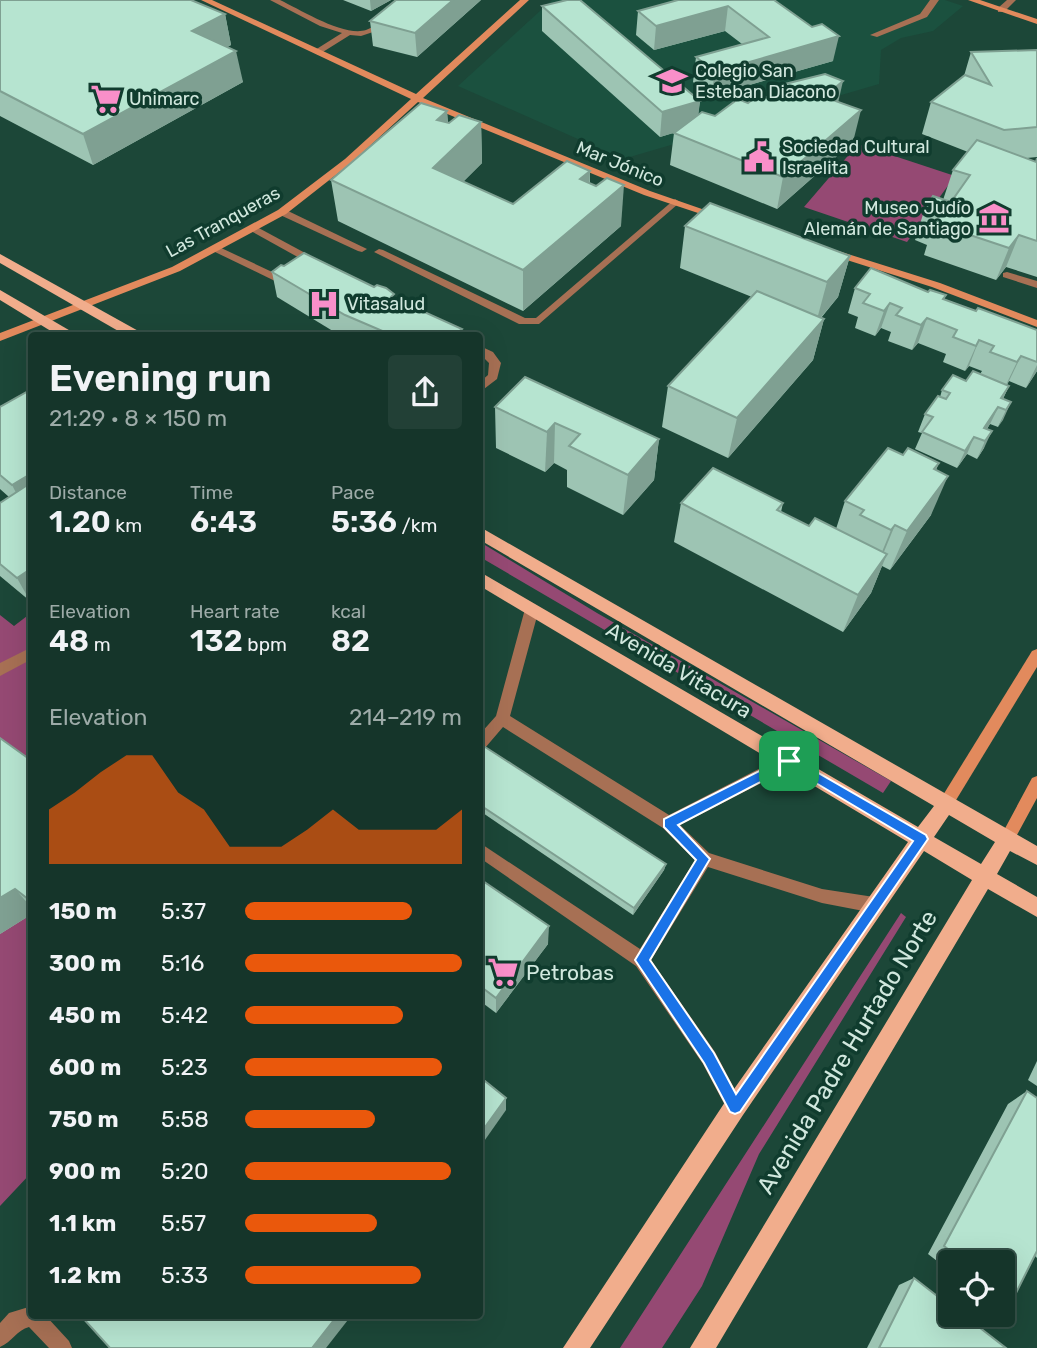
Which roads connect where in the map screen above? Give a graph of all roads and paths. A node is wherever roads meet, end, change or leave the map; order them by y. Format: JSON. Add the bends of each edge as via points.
{"nodes":[{"id":1,"x":205,"y":0,"type":"edge"},
{"id":2,"x":274,"y":0,"type":"edge"},
{"id":3,"x":410,"y":0,"type":"edge"},
{"id":4,"x":525,"y":0,"type":"edge"},
{"id":5,"x":935,"y":0,"type":"edge"},
{"id":6,"x":972,"y":0,"type":"edge"},
{"id":7,"x":1012,"y":0,"type":"edge"},
{"id":8,"x":1001,"y":10,"type":"junction"},
{"id":9,"x":1037,"y":22,"type":"edge"},
{"id":10,"x":347,"y":34,"type":"junction"},
{"id":11,"x":874,"y":35,"type":"dead end"},
{"id":12,"x":318,"y":52,"type":"junction"},
{"id":13,"x":418,"y":99,"type":"junction"},
{"id":14,"x":675,"y":202,"type":"junction"},
{"id":15,"x":282,"y":212,"type":"junction"},
{"id":16,"x":732,"y":221,"type":"edge"},
{"id":17,"x":255,"y":229,"type":"junction"},
{"id":18,"x":217,"y":249,"type":"junction"},
{"id":19,"x":362,"y":249,"type":"dead end"},
{"id":20,"x":822,"y":249,"type":"edge"},
{"id":21,"x":379,"y":252,"type":"dead end"},
{"id":22,"x":0,"y":258,"type":"edge"},
{"id":23,"x":326,"y":268,"type":"edge"},
{"id":24,"x":1007,"y":275,"type":"edge"},
{"id":25,"x":281,"y":281,"type":"edge"},
{"id":26,"x":1037,"y":285,"type":"edge"},
{"id":27,"x":0,"y":294,"type":"edge"},
{"id":28,"x":84,"y":306,"type":"junction"},
{"id":29,"x":44,"y":321,"type":"junction"},
{"id":30,"x":1037,"y":324,"type":"edge"},
{"id":31,"x":62,"y":332,"type":"edge"},
{"id":32,"x":130,"y":332,"type":"edge"},
{"id":33,"x":0,"y":337,"type":"edge"},
{"id":34,"x":483,"y":352,"type":"edge"},
{"id":35,"x":483,"y":385,"type":"edge"},
{"id":36,"x":483,"y":535,"type":"edge"},
{"id":37,"x":483,"y":580,"type":"edge"},
{"id":38,"x":533,"y":609,"type":"junction"},
{"id":39,"x":28,"y":654,"type":"edge"},
{"id":40,"x":1037,"y":655,"type":"edge"},
{"id":41,"x":0,"y":670,"type":"edge"},
{"id":42,"x":502,"y":719,"type":"junction"},
{"id":43,"x":483,"y":741,"type":"edge"},
{"id":44,"x":789,"y":761,"type":"junction"},
{"id":45,"x":1037,"y":783,"type":"edge"},
{"id":46,"x":945,"y":805,"type":"junction"},
{"id":47,"x":668,"y":823,"type":"junction"},
{"id":48,"x":922,"y":839,"type":"junction"},
{"id":49,"x":1007,"y":839,"type":"junction"},
{"id":50,"x":483,"y":852,"type":"edge"},
{"id":51,"x":1037,"y":856,"type":"edge"},
{"id":52,"x":704,"y":859,"type":"junction"},
{"id":53,"x":984,"y":876,"type":"junction"},
{"id":54,"x":874,"y":905,"type":"junction"},
{"id":55,"x":1037,"y":908,"type":"edge"},
{"id":56,"x":642,"y":960,"type":"junction"},
{"id":57,"x":735,"y":1107,"type":"junction"},
{"id":58,"x":28,"y":1317,"type":"edge"},
{"id":59,"x":35,"y":1319,"type":"edge"},
{"id":60,"x":0,"y":1337,"type":"edge"},
{"id":61,"x":62,"y":1348,"type":"edge"},
{"id":62,"x":575,"y":1348,"type":"edge"},
{"id":63,"x":702,"y":1348,"type":"edge"}],
"edges":[{"from":1,"to":12,"type":"street","name":"Mar Jónico"},
{"from":2,"to":10,"type":"street"},
{"from":3,"to":10,"type":"street","via":[[371,32]]},
{"from":4,"to":13,"type":"street","name":"Las Tranqueras"},
{"from":5,"to":11,"type":"street","via":[[924,15]]},
{"from":6,"to":8,"type":"street"},
{"from":7,"to":8,"type":"street"},
{"from":8,"to":9,"type":"street"},
{"from":10,"to":12,"type":"street"},
{"from":12,"to":13,"type":"street","name":"Mar Jónico"},
{"from":13,"to":14,"type":"street","name":"Mar Jónico"},
{"from":13,"to":15,"type":"street","name":"Las Tranqueras"},
{"from":14,"to":16,"type":"street","name":"Mar Jónico"},
{"from":14,"to":21,"type":"street","via":[[532,323]]},
{"from":15,"to":17,"type":"street","name":"Las Tranqueras"},
{"from":15,"to":19,"type":"street"},
{"from":17,"to":18,"type":"street","name":"Las Tranqueras"},
{"from":17,"to":23,"type":"street"},
{"from":18,"to":25,"type":"street"},
{"from":18,"to":28,"type":"street","name":"Las Tranqueras"},
{"from":20,"to":30,"type":"street","via":[[936,285]]},
{"from":22,"to":28,"type":"main road"},
{"from":24,"to":26,"type":"street"},
{"from":27,"to":29,"type":"main road"},
{"from":28,"to":29,"type":"street","name":"Las Tranqueras"},
{"from":28,"to":32,"type":"main road"},
{"from":29,"to":31,"type":"main road"},
{"from":29,"to":33,"type":"street","name":"Las Tranqueras"},
{"from":34,"to":35,"type":"street","via":[[495,363],[493,376]]},
{"from":36,"to":46,"type":"main road","name":"Avenida Vitacura"},
{"from":37,"to":38,"type":"main road","name":"Avenida Vitacura"},
{"from":38,"to":42,"type":"street"},
{"from":38,"to":44,"type":"main road","name":"Avenida Vitacura"},
{"from":39,"to":41,"type":"street"},
{"from":40,"to":46,"type":"street"},
{"from":42,"to":43,"type":"street"},
{"from":42,"to":47,"type":"street"},
{"from":44,"to":47,"type":"street"},
{"from":44,"to":48,"type":"main road","name":"Avenida Vitacura"},
{"from":45,"to":49,"type":"street","name":"Avenida Padre Hurtado Norte"},
{"from":46,"to":48,"type":"main road"},
{"from":46,"to":49,"type":"main road","name":"Avenida Vitacura"},
{"from":47,"to":52,"type":"street"},
{"from":48,"to":53,"type":"main road","name":"Avenida Vitacura"},
{"from":48,"to":54,"type":"main road"},
{"from":49,"to":51,"type":"main road","name":"Avenida Vitacura"},
{"from":49,"to":53,"type":"main road","name":"Avenida Padre Hurtado Norte"},
{"from":50,"to":56,"type":"street"},
{"from":52,"to":54,"type":"street","via":[[822,896]]},
{"from":52,"to":56,"type":"street"},
{"from":53,"to":55,"type":"main road","name":"Avenida Vitacura"},
{"from":53,"to":63,"type":"main road","name":"Avenida Padre Hurtado Norte"},
{"from":54,"to":57,"type":"main road"},
{"from":56,"to":57,"type":"street","via":[[709,1058]]},
{"from":57,"to":62,"type":"main road"},
{"from":58,"to":60,"type":"street","via":[[16,1320]]},
{"from":59,"to":61,"type":"street"}]}
